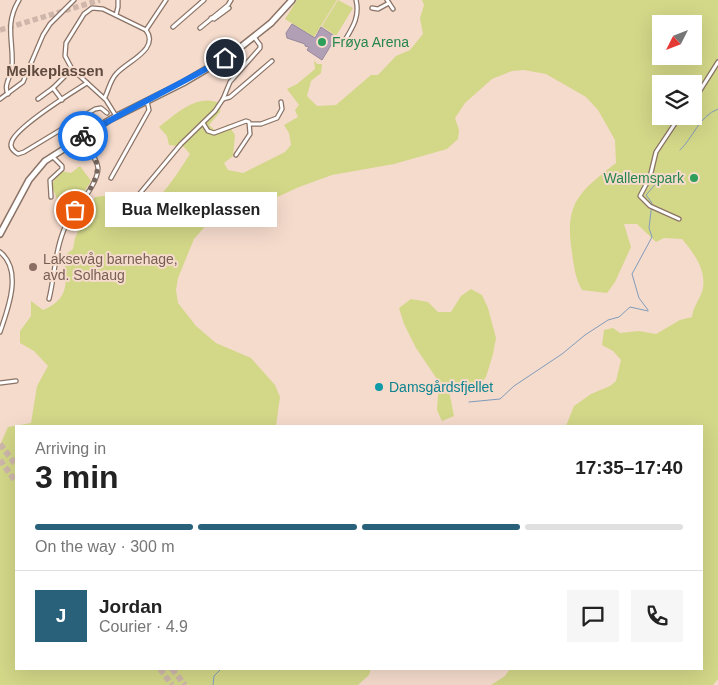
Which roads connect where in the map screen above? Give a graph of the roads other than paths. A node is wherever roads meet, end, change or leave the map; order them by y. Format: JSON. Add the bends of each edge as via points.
{"nodes":[{"id":1,"x":19,"y":0,"type":"edge"},
{"id":2,"x":74,"y":0,"type":"edge"},
{"id":3,"x":118,"y":0,"type":"edge"},
{"id":4,"x":166,"y":0,"type":"edge"},
{"id":5,"x":204,"y":0,"type":"edge"},
{"id":6,"x":231,"y":0,"type":"edge"},
{"id":7,"x":292,"y":0,"type":"edge"},
{"id":8,"x":356,"y":0,"type":"edge"},
{"id":9,"x":388,"y":1,"type":"edge"},
{"id":10,"x":229,"y":8,"type":"dead end"},
{"id":11,"x":372,"y":8,"type":"dead end"},
{"id":12,"x":393,"y":8,"type":"dead end"},
{"id":13,"x":116,"y":15,"type":"junction"},
{"id":14,"x":211,"y":18,"type":"junction"},
{"id":15,"x":173,"y":27,"type":"dead end"},
{"id":16,"x":200,"y":28,"type":"dead end"},
{"id":17,"x":146,"y":30,"type":"junction"},
{"id":18,"x":254,"y":37,"type":"junction"},
{"id":19,"x":345,"y":40,"type":"dead end"},
{"id":20,"x":272,"y":61,"type":"dead end"},
{"id":21,"x":718,"y":62,"type":"edge"},
{"id":22,"x":72,"y":69,"type":"junction"},
{"id":23,"x":87,"y":83,"type":"junction"},
{"id":24,"x":702,"y":87,"type":"edge"},
{"id":25,"x":53,"y":88,"type":"junction"},
{"id":26,"x":8,"y":94,"type":"junction"},
{"id":27,"x":104,"y":98,"type":"junction"},
{"id":28,"x":0,"y":99,"type":"edge"},
{"id":29,"x":38,"y":99,"type":"dead end"},
{"id":30,"x":224,"y":99,"type":"junction"},
{"id":31,"x":62,"y":100,"type":"junction"},
{"id":32,"x":147,"y":101,"type":"junction"},
{"id":33,"x":281,"y":102,"type":"dead end"},
{"id":34,"x":107,"y":113,"type":"dead end"},
{"id":35,"x":116,"y":116,"type":"junction"},
{"id":36,"x":203,"y":123,"type":"junction"},
{"id":37,"x":250,"y":124,"type":"junction"},
{"id":38,"x":674,"y":125,"type":"edge"},
{"id":39,"x":80,"y":138,"type":"junction"},
{"id":40,"x":236,"y":155,"type":"dead end"},
{"id":41,"x":52,"y":156,"type":"junction"},
{"id":42,"x":111,"y":178,"type":"dead end"},
{"id":43,"x":51,"y":197,"type":"dead end"},
{"id":44,"x":136,"y":198,"type":"dead end"},
{"id":45,"x":679,"y":219,"type":"dead end"},
{"id":46,"x":0,"y":234,"type":"edge"},
{"id":47,"x":0,"y":252,"type":"edge"},
{"id":48,"x":50,"y":300,"type":"dead end"},
{"id":49,"x":0,"y":332,"type":"edge"},
{"id":50,"x":16,"y":381,"type":"dead end"},
{"id":51,"x":0,"y":383,"type":"edge"}],
"edges":[{"from":1,"to":26,"type":"street","via":[[10,22],[12,64],[6,86]]},
{"from":2,"to":26,"type":"street","via":[[47,28],[26,77]]},
{"from":3,"to":13,"type":"street"},
{"from":4,"to":17,"type":"street"},
{"from":5,"to":15,"type":"street"},
{"from":6,"to":14,"type":"street"},
{"from":7,"to":18,"type":"main road"},
{"from":8,"to":19,"type":"street","via":[[356,21]]},
{"from":9,"to":11,"type":"street","via":[[378,9]]},
{"from":9,"to":12,"type":"street"},
{"from":10,"to":14,"type":"street","via":[[214,20]]},
{"from":13,"to":17,"type":"street"},
{"from":13,"to":22,"type":"street","via":[[98,7],[85,12],[65,47],[65,56]]},
{"from":14,"to":16,"type":"street"},
{"from":17,"to":27,"type":"street","via":[[150,38],[147,48],[114,76]]},
{"from":18,"to":30,"type":"street","via":[[260,48],[230,82]]},
{"from":18,"to":32,"type":"main road","via":[[182,84]]},
{"from":20,"to":30,"type":"street"},
{"from":21,"to":24,"type":"street"},
{"from":22,"to":23,"type":"street"},
{"from":22,"to":25,"type":"street"},
{"from":23,"to":27,"type":"street"},
{"from":23,"to":31,"type":"street"},
{"from":25,"to":29,"type":"street"},
{"from":25,"to":31,"type":"street"},
{"from":26,"to":28,"type":"street"},
{"from":27,"to":35,"type":"street"},
{"from":30,"to":36,"type":"street"},
{"from":31,"to":34,"type":"street","via":[[19,132],[11,144],[13,151],[18,154],[24,152],[95,109],[101,108]]},
{"from":32,"to":35,"type":"main road"},
{"from":32,"to":42,"type":"street","via":[[150,110]]},
{"from":33,"to":37,"type":"street","via":[[282,109],[277,118]]},
{"from":35,"to":39,"type":"main road"},
{"from":36,"to":37,"type":"street","via":[[214,134],[244,121]]},
{"from":36,"to":44,"type":"street"},
{"from":37,"to":40,"type":"street","via":[[250,134]]},
{"from":38,"to":45,"type":"street","via":[[656,152],[650,177],[640,194],[652,207]]},
{"from":39,"to":41,"type":"main road"},
{"from":39,"to":48,"type":"street","via":[[95,160],[97,172],[64,230],[56,255]]},
{"from":41,"to":43,"type":"street","via":[[62,170],[50,180]]},
{"from":41,"to":46,"type":"main road","via":[[29,180]]},
{"from":47,"to":49,"type":"street","via":[[10,262],[12,277],[10,299]]},
{"from":50,"to":51,"type":"street"}]}
